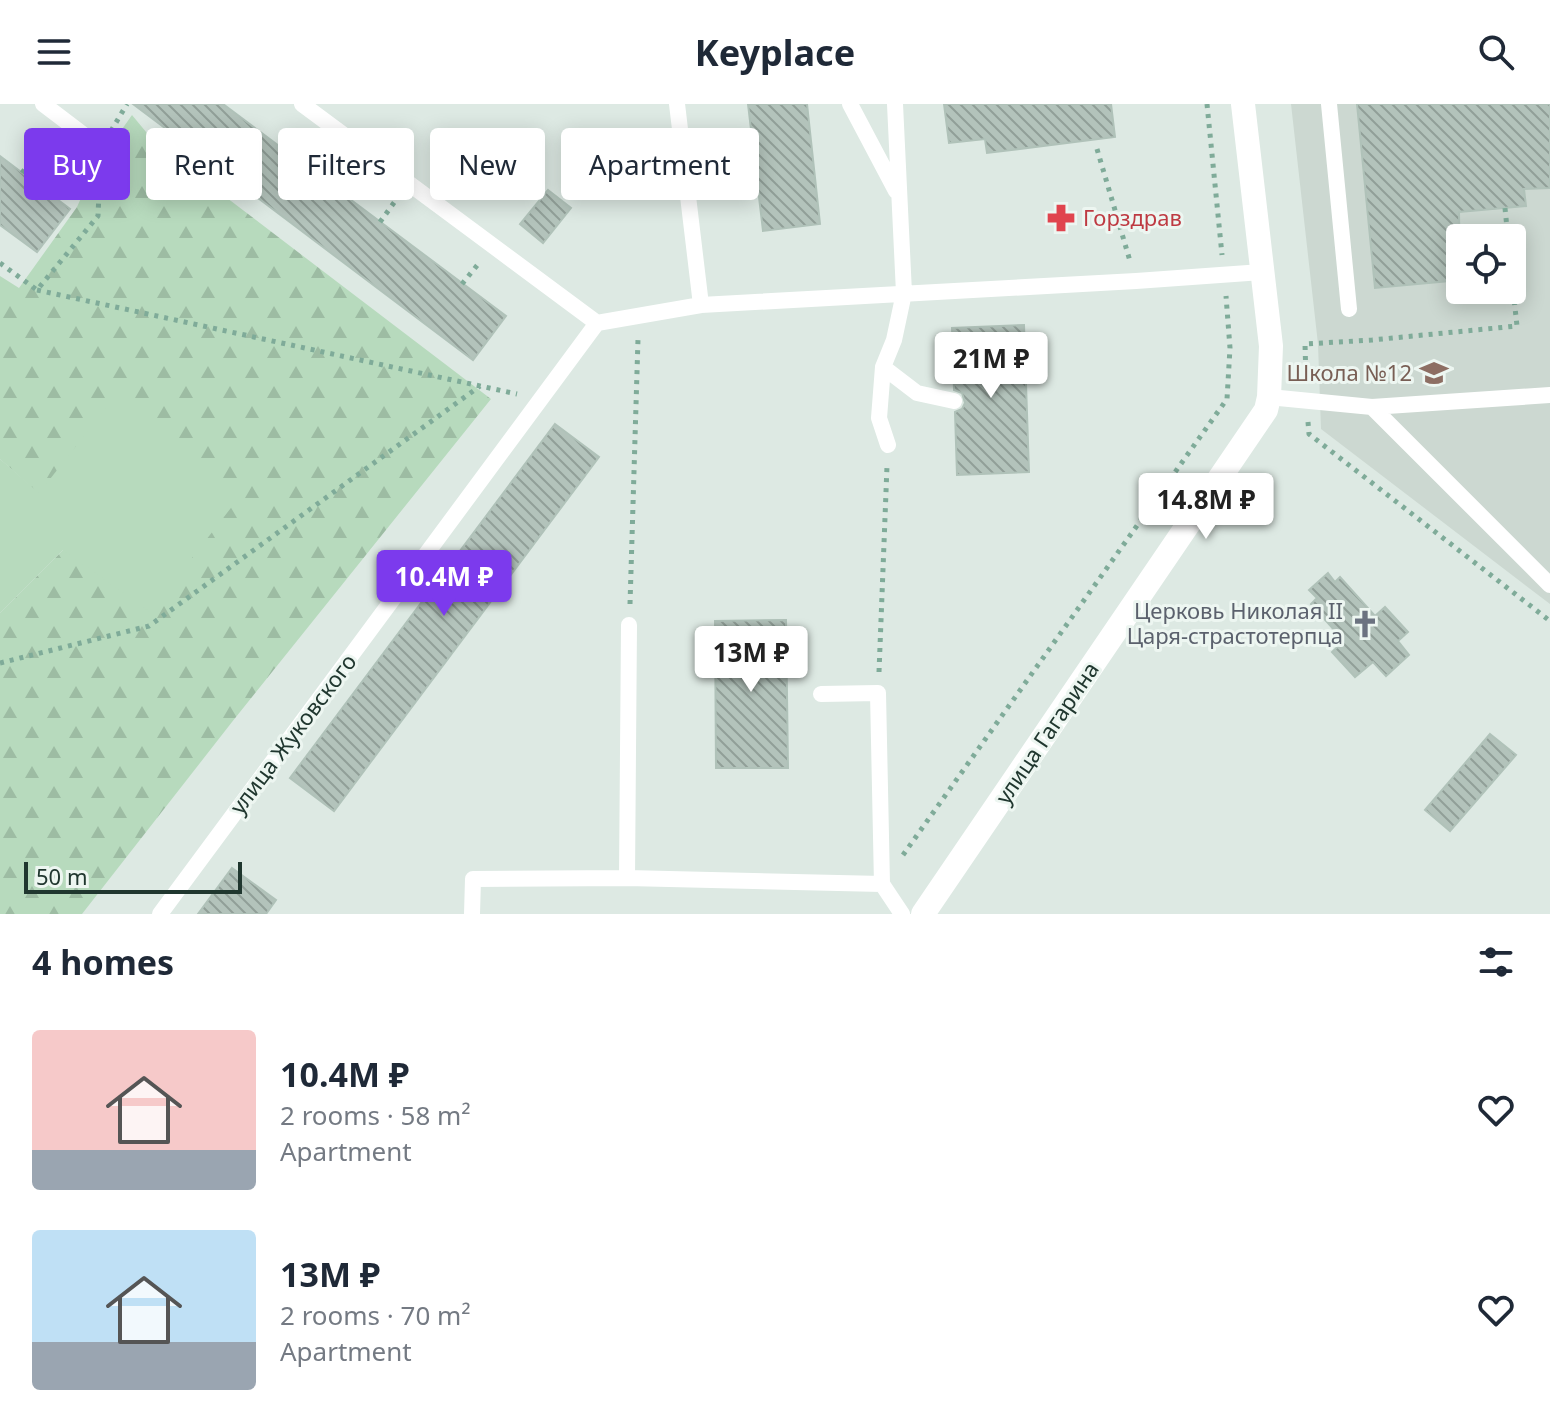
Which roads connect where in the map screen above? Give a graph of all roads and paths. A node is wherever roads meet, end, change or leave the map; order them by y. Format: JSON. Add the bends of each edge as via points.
{"nodes":[{"id":1,"x":43,"y":104,"type":"edge"},
{"id":2,"x":127,"y":104,"type":"edge"},
{"id":3,"x":302,"y":104,"type":"edge"},
{"id":4,"x":677,"y":104,"type":"edge"},
{"id":5,"x":850,"y":104,"type":"edge"},
{"id":6,"x":895,"y":104,"type":"edge"},
{"id":7,"x":1207,"y":104,"type":"edge"},
{"id":8,"x":1243,"y":104,"type":"edge"},
{"id":9,"x":1329,"y":104,"type":"edge"},
{"id":10,"x":63,"y":119,"type":"junction"},
{"id":11,"x":75,"y":128,"type":"edge"},
{"id":12,"x":113,"y":128,"type":"edge"},
{"id":13,"x":1097,"y":149,"type":"dead end"},
{"id":14,"x":22,"y":173,"type":"dead end"},
{"id":15,"x":899,"y":198,"type":"junction"},
{"id":16,"x":99,"y":200,"type":"edge"},
{"id":17,"x":1505,"y":208,"type":"dead end"},
{"id":18,"x":1507,"y":224,"type":"edge"},
{"id":19,"x":0,"y":263,"type":"edge"},
{"id":20,"x":1262,"y":272,"type":"junction"},
{"id":21,"x":1224,"y":275,"type":"junction"},
{"id":22,"x":1136,"y":281,"type":"junction"},
{"id":23,"x":37,"y":290,"type":"junction"},
{"id":24,"x":904,"y":293,"type":"junction"},
{"id":25,"x":1515,"y":304,"type":"edge"},
{"id":26,"x":701,"y":305,"type":"junction"},
{"id":27,"x":1349,"y":309,"type":"dead end"},
{"id":28,"x":638,"y":316,"type":"junction"},
{"id":29,"x":597,"y":323,"type":"junction"},
{"id":30,"x":1305,"y":344,"type":"dead end"},
{"id":31,"x":883,"y":367,"type":"junction"},
{"id":32,"x":480,"y":386,"type":"junction"},
{"id":33,"x":1550,"y":395,"type":"edge"},
{"id":34,"x":1269,"y":397,"type":"junction"},
{"id":35,"x":541,"y":400,"type":"junction"},
{"id":36,"x":954,"y":401,"type":"dead end"},
{"id":37,"x":1372,"y":407,"type":"junction"},
{"id":38,"x":1309,"y":434,"type":"dead end"},
{"id":39,"x":888,"y":445,"type":"joint"},
{"id":40,"x":1550,"y":585,"type":"edge"},
{"id":41,"x":1550,"y":621,"type":"edge"},
{"id":42,"x":629,"y":625,"type":"joint"},
{"id":43,"x":0,"y":663,"type":"edge"},
{"id":44,"x":878,"y":693,"type":"junction"},
{"id":45,"x":821,"y":694,"type":"dead end"},
{"id":46,"x":627,"y":878,"type":"junction"},
{"id":47,"x":882,"y":884,"type":"junction"},
{"id":48,"x":160,"y":914,"type":"edge"},
{"id":49,"x":472,"y":914,"type":"edge"},
{"id":50,"x":902,"y":914,"type":"edge"},
{"id":51,"x":923,"y":914,"type":"edge"}],
"edges":[{"from":1,"to":10,"type":"lane"},
{"from":2,"to":12,"type":"path"},
{"from":3,"to":29,"type":"lane"},
{"from":4,"to":26,"type":"lane"},
{"from":5,"to":15,"type":"lane"},
{"from":6,"to":15,"type":"lane"},
{"from":7,"to":21,"type":"path"},
{"from":8,"to":20,"type":"street","name":"улица Гагарина"},
{"from":9,"to":27,"type":"lane"},
{"from":10,"to":11,"type":"lane"},
{"from":10,"to":14,"type":"path"},
{"from":13,"to":22,"type":"path"},
{"from":15,"to":24,"type":"lane"},
{"from":16,"to":23,"type":"path","via":[[98,216]]},
{"from":17,"to":18,"type":"path"},
{"from":19,"to":23,"type":"path"},
{"from":20,"to":21,"type":"lane"},
{"from":20,"to":34,"type":"street","name":"улица Гагарина","via":[[1271,346]]},
{"from":21,"to":22,"type":"lane"},
{"from":21,"to":47,"type":"path","via":[[1230,348],[1227,399]]},
{"from":22,"to":24,"type":"lane"},
{"from":23,"to":32,"type":"path"},
{"from":24,"to":26,"type":"lane"},
{"from":24,"to":31,"type":"lane"},
{"from":25,"to":30,"type":"path","via":[[1517,326]]},
{"from":26,"to":28,"type":"lane"},
{"from":28,"to":29,"type":"lane"},
{"from":28,"to":42,"type":"path"},
{"from":29,"to":35,"type":"lane","name":"улица Жуковского"},
{"from":31,"to":36,"type":"lane","via":[[917,393]]},
{"from":31,"to":39,"type":"lane","via":[[879,418]]},
{"from":32,"to":35,"type":"path"},
{"from":32,"to":43,"type":"path","via":[[149,626]]},
{"from":33,"to":37,"type":"lane"},
{"from":34,"to":37,"type":"lane"},
{"from":34,"to":51,"type":"street","name":"улица Гагарина","via":[[1266,410]]},
{"from":35,"to":48,"type":"lane","name":"улица Жуковского"},
{"from":37,"to":40,"type":"lane"},
{"from":38,"to":41,"type":"path"},
{"from":39,"to":44,"type":"path"},
{"from":42,"to":46,"type":"lane"},
{"from":44,"to":45,"type":"lane"},
{"from":44,"to":47,"type":"lane"},
{"from":46,"to":47,"type":"lane"},
{"from":46,"to":49,"type":"lane","via":[[473,879]]},
{"from":47,"to":50,"type":"lane"}]}
